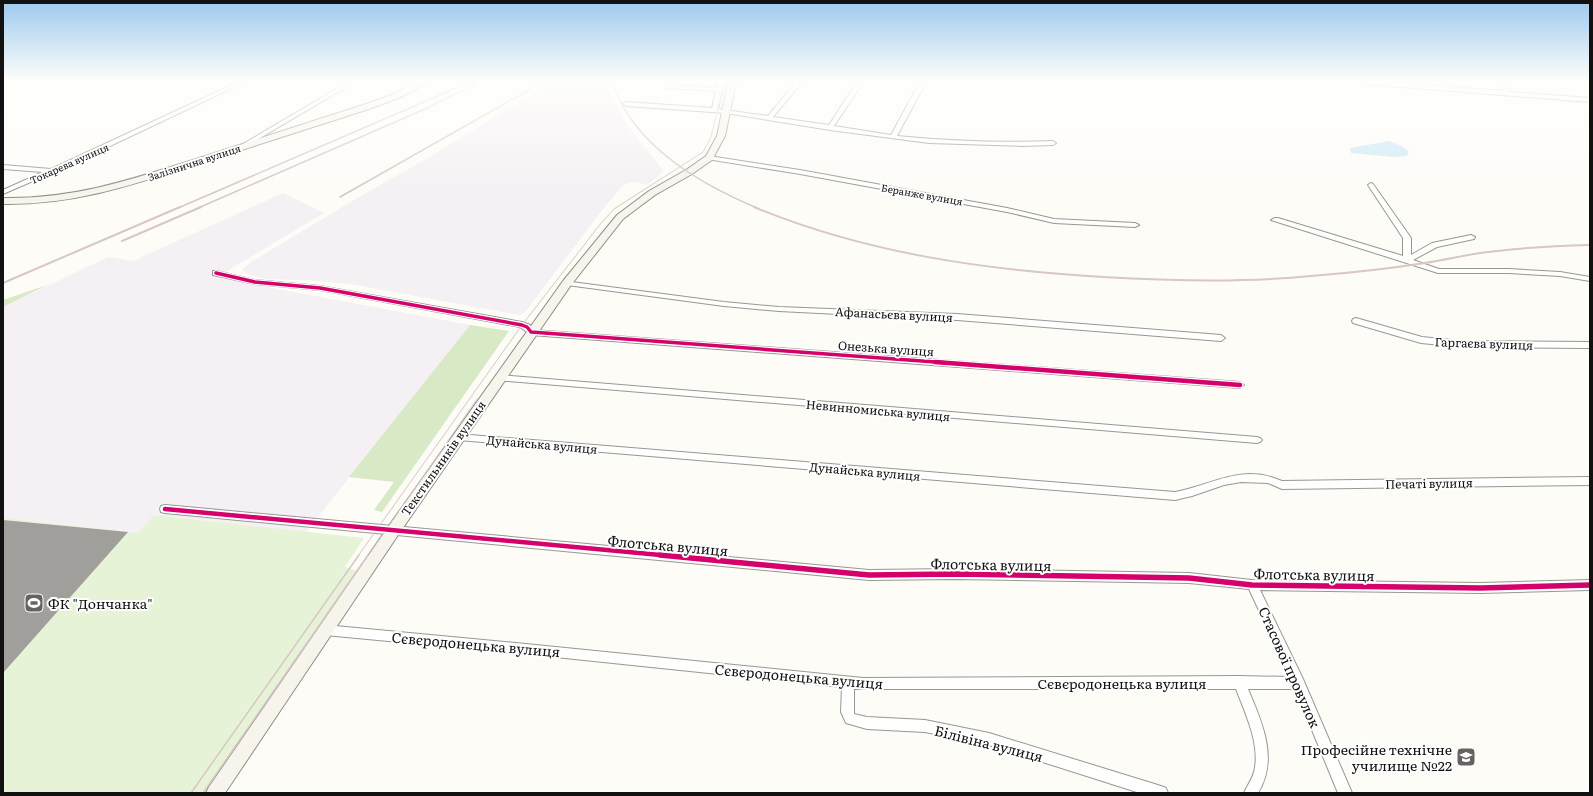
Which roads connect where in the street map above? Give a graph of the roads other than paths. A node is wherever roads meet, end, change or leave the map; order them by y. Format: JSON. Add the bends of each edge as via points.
{"nodes":[{"id":1,"x":163,"y":119,"type":"edge"},
{"id":2,"x":289,"y":119,"type":"edge"},
{"id":3,"x":325,"y":119,"type":"edge"},
{"id":4,"x":724,"y":119,"type":"edge"},
{"id":5,"x":782,"y":119,"type":"edge"},
{"id":6,"x":836,"y":119,"type":"edge"},
{"id":7,"x":903,"y":119,"type":"edge"},
{"id":8,"x":830,"y":128,"type":"junction"},
{"id":9,"x":893,"y":137,"type":"junction"},
{"id":10,"x":1053,"y":143,"type":"dead end"},
{"id":11,"x":242,"y":147,"type":"junction"},
{"id":12,"x":709,"y":158,"type":"junction"},
{"id":13,"x":3,"y":167,"type":"edge"},
{"id":14,"x":52,"y":171,"type":"junction"},
{"id":15,"x":1371,"y":185,"type":"dead end"},
{"id":16,"x":3,"y":192,"type":"edge"},
{"id":17,"x":3,"y":201,"type":"edge"},
{"id":18,"x":1275,"y":220,"type":"dead end"},
{"id":19,"x":1135,"y":225,"type":"dead end"},
{"id":20,"x":1471,"y":237,"type":"dead end"},
{"id":21,"x":1407,"y":260,"type":"junction"},
{"id":22,"x":216,"y":273,"type":"dead end"},
{"id":23,"x":1590,"y":279,"type":"edge"},
{"id":24,"x":567,"y":284,"type":"junction"},
{"id":25,"x":1356,"y":322,"type":"dead end"},
{"id":26,"x":531,"y":332,"type":"junction"},
{"id":27,"x":1221,"y":338,"type":"dead end"},
{"id":28,"x":1590,"y":345,"type":"edge"},
{"id":29,"x":499,"y":378,"type":"junction"},
{"id":30,"x":1240,"y":385,"type":"dead end"},
{"id":31,"x":458,"y":437,"type":"junction"},
{"id":32,"x":1257,"y":440,"type":"dead end"},
{"id":33,"x":1270,"y":479,"type":"joint"},
{"id":34,"x":1590,"y":481,"type":"edge"},
{"id":35,"x":165,"y":509,"type":"dead end"},
{"id":36,"x":393,"y":530,"type":"junction"},
{"id":37,"x":1252,"y":585,"type":"junction"},
{"id":38,"x":1590,"y":586,"type":"edge"},
{"id":39,"x":325,"y":630,"type":"junction"},
{"id":40,"x":848,"y":682,"type":"junction"},
{"id":41,"x":1239,"y":682,"type":"junction"},
{"id":42,"x":1299,"y":683,"type":"junction"},
{"id":43,"x":215,"y":793,"type":"edge"},
{"id":44,"x":1161,"y":793,"type":"edge"},
{"id":45,"x":1251,"y":793,"type":"edge"},
{"id":46,"x":1345,"y":793,"type":"edge"}],
"edges":[{"from":1,"to":14,"type":"street","name":"Токарева вулиця"},
{"from":2,"to":11,"type":"street"},
{"from":3,"to":11,"type":"street","name":"Залізнична вулиця"},
{"from":4,"to":12,"type":"street","via":[[721,136]]},
{"from":5,"to":8,"type":"street"},
{"from":6,"to":8,"type":"street"},
{"from":7,"to":9,"type":"street"},
{"from":8,"to":9,"type":"street"},
{"from":9,"to":10,"type":"street","via":[[930,141]]},
{"from":11,"to":17,"type":"street","name":"Залізнична вулиця","via":[[99,191],[46,201]]},
{"from":12,"to":19,"type":"street","name":"Беранже вулиця","via":[[800,172],[1054,220]]},
{"from":12,"to":24,"type":"street","name":"Текстильників вулиця","via":[[652,193],[620,217]]},
{"from":13,"to":14,"type":"street"},
{"from":14,"to":16,"type":"street","name":"Токарева вулиця"},
{"from":15,"to":21,"type":"street","via":[[1407,238]]},
{"from":18,"to":21,"type":"street"},
{"from":20,"to":21,"type":"street","via":[[1435,244]]},
{"from":21,"to":23,"type":"street","via":[[1438,271],[1509,271],[1560,274]]},
{"from":22,"to":26,"type":"street","via":[[255,282],[320,288],[514,324],[527,327]]},
{"from":24,"to":26,"type":"street","name":"Текстильників вулиця"},
{"from":24,"to":27,"type":"street","name":"Афанасьєва вулиця","via":[[771,308],[957,317]]},
{"from":25,"to":28,"type":"street","name":"Гаргаєва вулиця","via":[[1421,340],[1462,344]]},
{"from":26,"to":29,"type":"street","name":"Текстильників вулиця"},
{"from":26,"to":30,"type":"street","name":"Онезька вулиця"},
{"from":29,"to":31,"type":"street","name":"Текстильників вулиця"},
{"from":29,"to":32,"type":"street","name":"Невинномиська вулиця"},
{"from":31,"to":33,"type":"street","name":"Дунайська вулиця","via":[[847,468],[956,480],[1175,496],[1225,480]]},
{"from":31,"to":36,"type":"street","name":"Текстильників вулиця"},
{"from":33,"to":34,"type":"street","name":"Печаті вулиця","via":[[1275,484],[1282,485]]},
{"from":35,"to":36,"type":"street","name":"Флотська вулиця"},
{"from":36,"to":37,"type":"street","name":"Флотська вулиця","via":[[868,575],[1190,578]]},
{"from":36,"to":39,"type":"street","name":"Текстильників вулиця"},
{"from":37,"to":38,"type":"street","name":"Флотська вулиця","via":[[1481,588]]},
{"from":37,"to":42,"type":"street","name":"Стасової провулок"},
{"from":39,"to":40,"type":"street","name":"Сєвєродонецька вулиця"},
{"from":39,"to":43,"type":"street","name":"Текстильників вулиця"},
{"from":40,"to":41,"type":"street","name":"Сєвєродонецька вулиця"},
{"from":40,"to":44,"type":"street","name":"Білівіна вулиця","via":[[847,712],[850,719],[867,723],[925,726],[989,739]]},
{"from":41,"to":42,"type":"street","name":"Сєвєродонецька вулиця"},
{"from":41,"to":45,"type":"street","via":[[1256,725],[1262,751],[1259,776]]},
{"from":42,"to":46,"type":"street","name":"Стасової провулок"}]}
